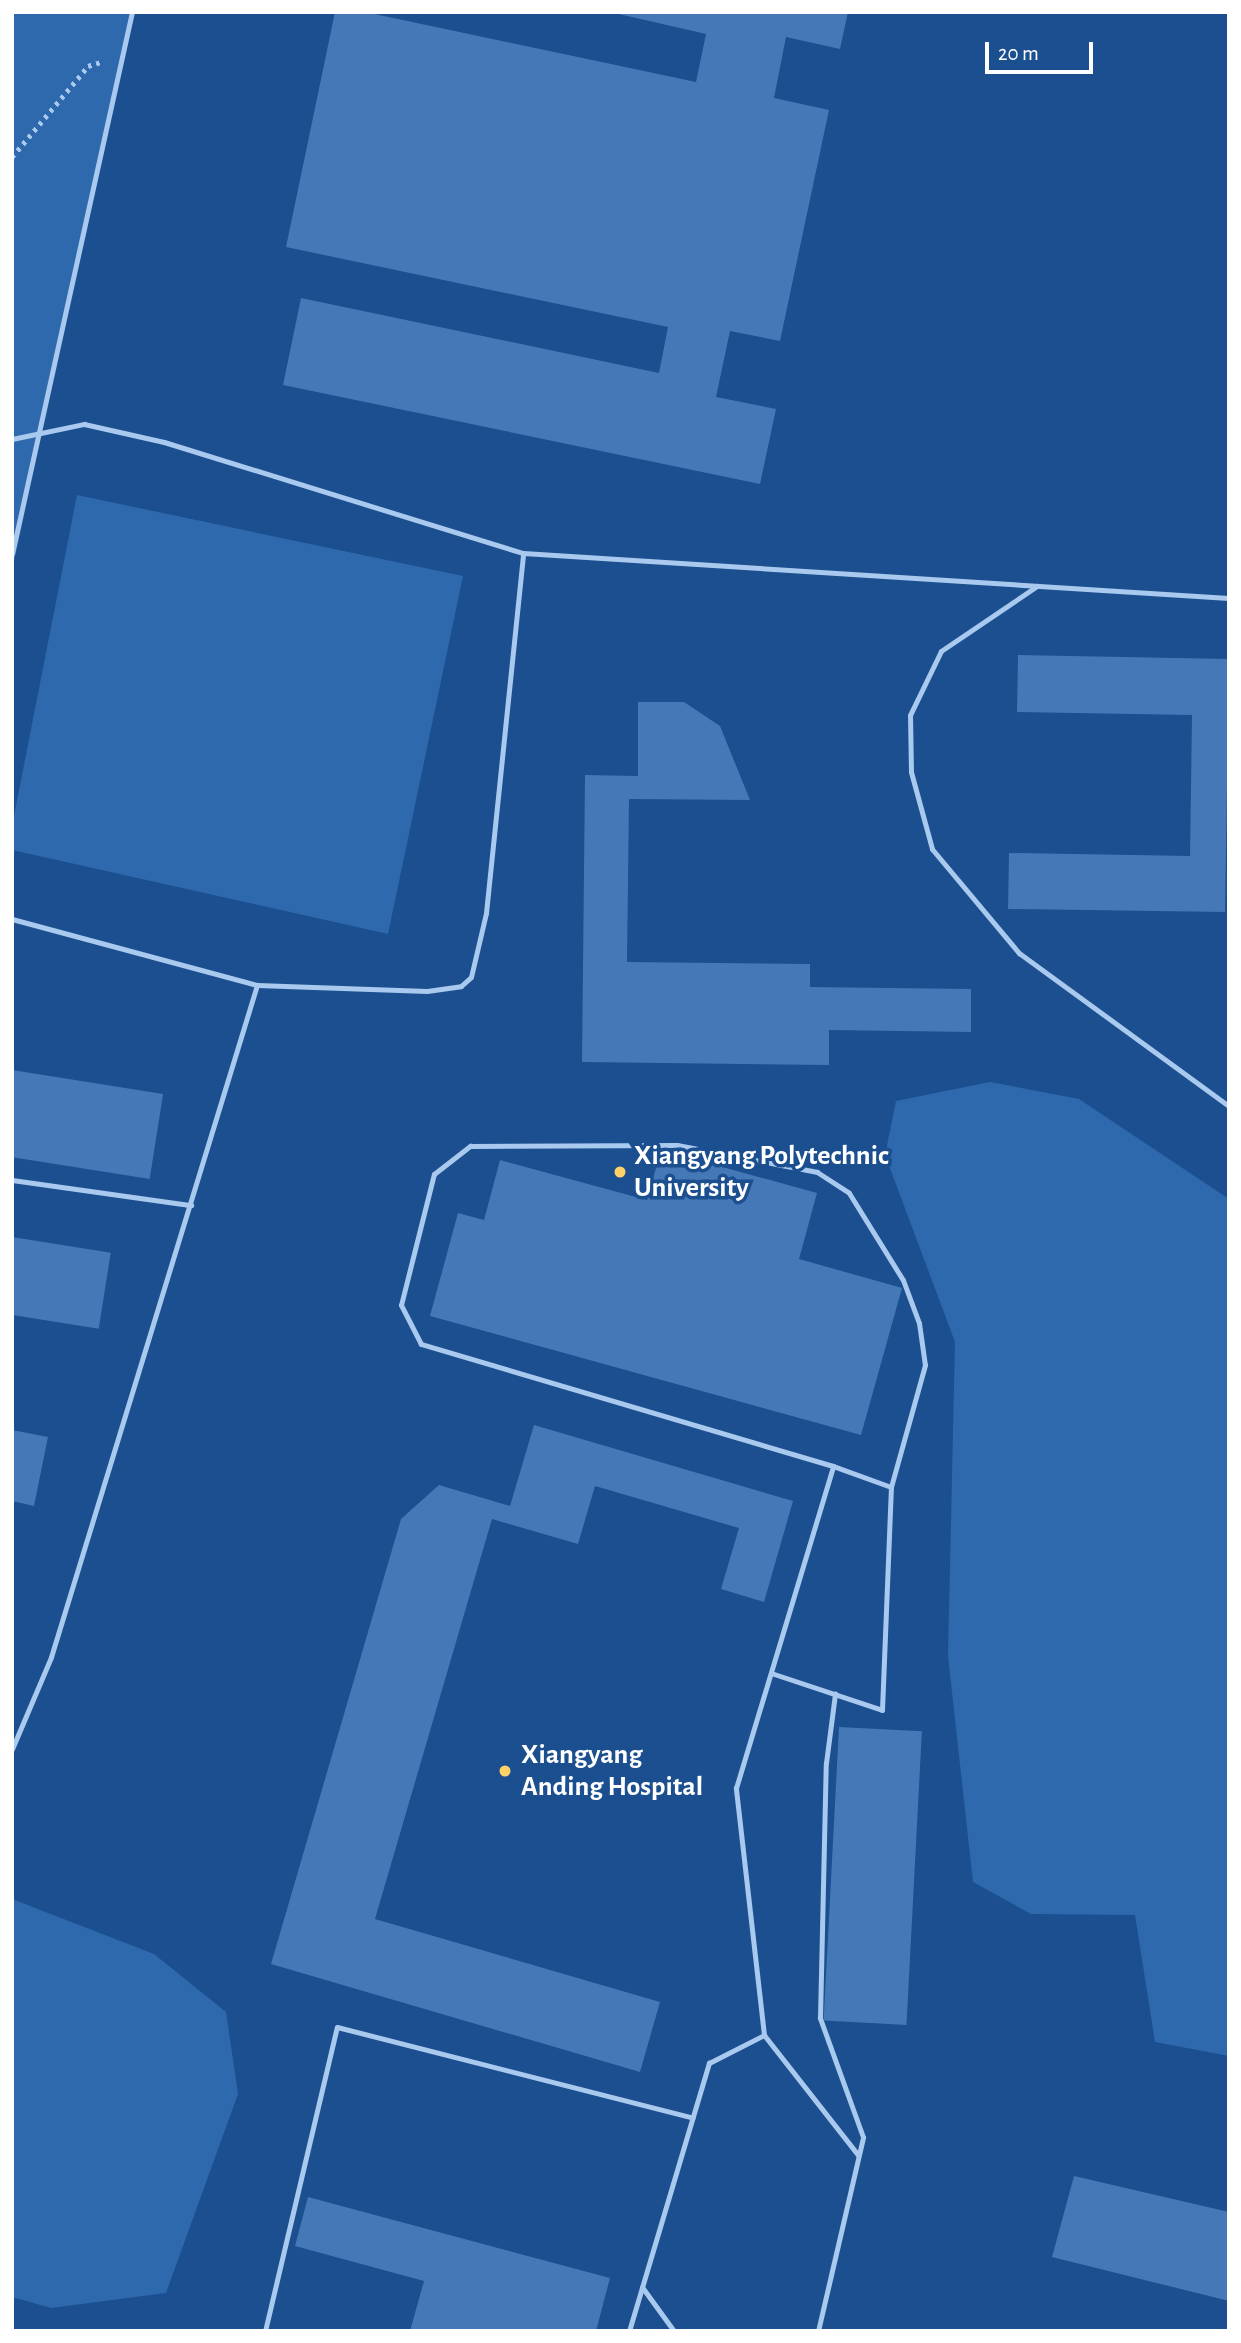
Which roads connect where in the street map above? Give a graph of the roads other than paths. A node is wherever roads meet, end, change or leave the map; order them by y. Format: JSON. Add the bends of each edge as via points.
{"nodes":[{"id":1,"x":132,"y":12,"type":"edge"},
{"id":2,"x":37,"y":433,"type":"junction"},
{"id":3,"x":12,"y":439,"type":"edge"},
{"id":4,"x":523,"y":553,"type":"junction"},
{"id":5,"x":12,"y":554,"type":"edge"},
{"id":6,"x":1037,"y":586,"type":"junction"},
{"id":7,"x":1229,"y":598,"type":"edge"},
{"id":8,"x":12,"y":919,"type":"edge"},
{"id":9,"x":257,"y":985,"type":"junction"},
{"id":10,"x":1229,"y":1106,"type":"edge"},
{"id":11,"x":12,"y":1180,"type":"edge"},
{"id":12,"x":191,"y":1205,"type":"junction"},
{"id":13,"x":832,"y":1466,"type":"junction"},
{"id":14,"x":891,"y":1487,"type":"junction"},
{"id":15,"x":771,"y":1673,"type":"junction"},
{"id":16,"x":835,"y":1694,"type":"junction"},
{"id":17,"x":12,"y":1749,"type":"edge"},
{"id":18,"x":764,"y":2035,"type":"junction"},
{"id":19,"x":693,"y":2118,"type":"junction"},
{"id":20,"x":858,"y":2155,"type":"junction"},
{"id":21,"x":642,"y":2287,"type":"junction"},
{"id":22,"x":265,"y":2331,"type":"edge"},
{"id":23,"x":629,"y":2331,"type":"edge"},
{"id":24,"x":674,"y":2331,"type":"edge"},
{"id":25,"x":818,"y":2331,"type":"edge"}],
"edges":[{"from":1,"to":2,"type":"lane"},
{"from":2,"to":3,"type":"lane"},
{"from":2,"to":4,"type":"lane","via":[[84,424],[164,442]]},
{"from":2,"to":5,"type":"lane"},
{"from":4,"to":6,"type":"lane"},
{"from":4,"to":9,"type":"lane","via":[[486,913],[471,977],[461,986],[427,991]]},
{"from":6,"to":7,"type":"lane"},
{"from":6,"to":10,"type":"lane","via":[[941,651],[910,715],[911,772],[932,849],[1019,953]]},
{"from":8,"to":9,"type":"lane"},
{"from":9,"to":12,"type":"lane"},
{"from":11,"to":12,"type":"lane"},
{"from":12,"to":17,"type":"lane","via":[[55,1644]]},
{"from":13,"to":14,"type":"lane"},
{"from":13,"to":14,"type":"lane","via":[[421,1344],[401,1306],[434,1174],[470,1146],[677,1145],[817,1172],[849,1193],[903,1280],[919,1323],[925,1365]]},
{"from":13,"to":15,"type":"lane"},
{"from":14,"to":16,"type":"lane","via":[[881,1710]]},
{"from":15,"to":16,"type":"lane"},
{"from":15,"to":18,"type":"lane","via":[[736,1788]]},
{"from":16,"to":20,"type":"lane","via":[[827,1763],[820,2018],[863,2137]]},
{"from":18,"to":19,"type":"lane","via":[[709,2063]]},
{"from":18,"to":20,"type":"lane"},
{"from":19,"to":21,"type":"lane"},
{"from":19,"to":22,"type":"lane","via":[[337,2027]]},
{"from":20,"to":25,"type":"lane"},
{"from":21,"to":23,"type":"lane"},
{"from":21,"to":24,"type":"lane"}]}
